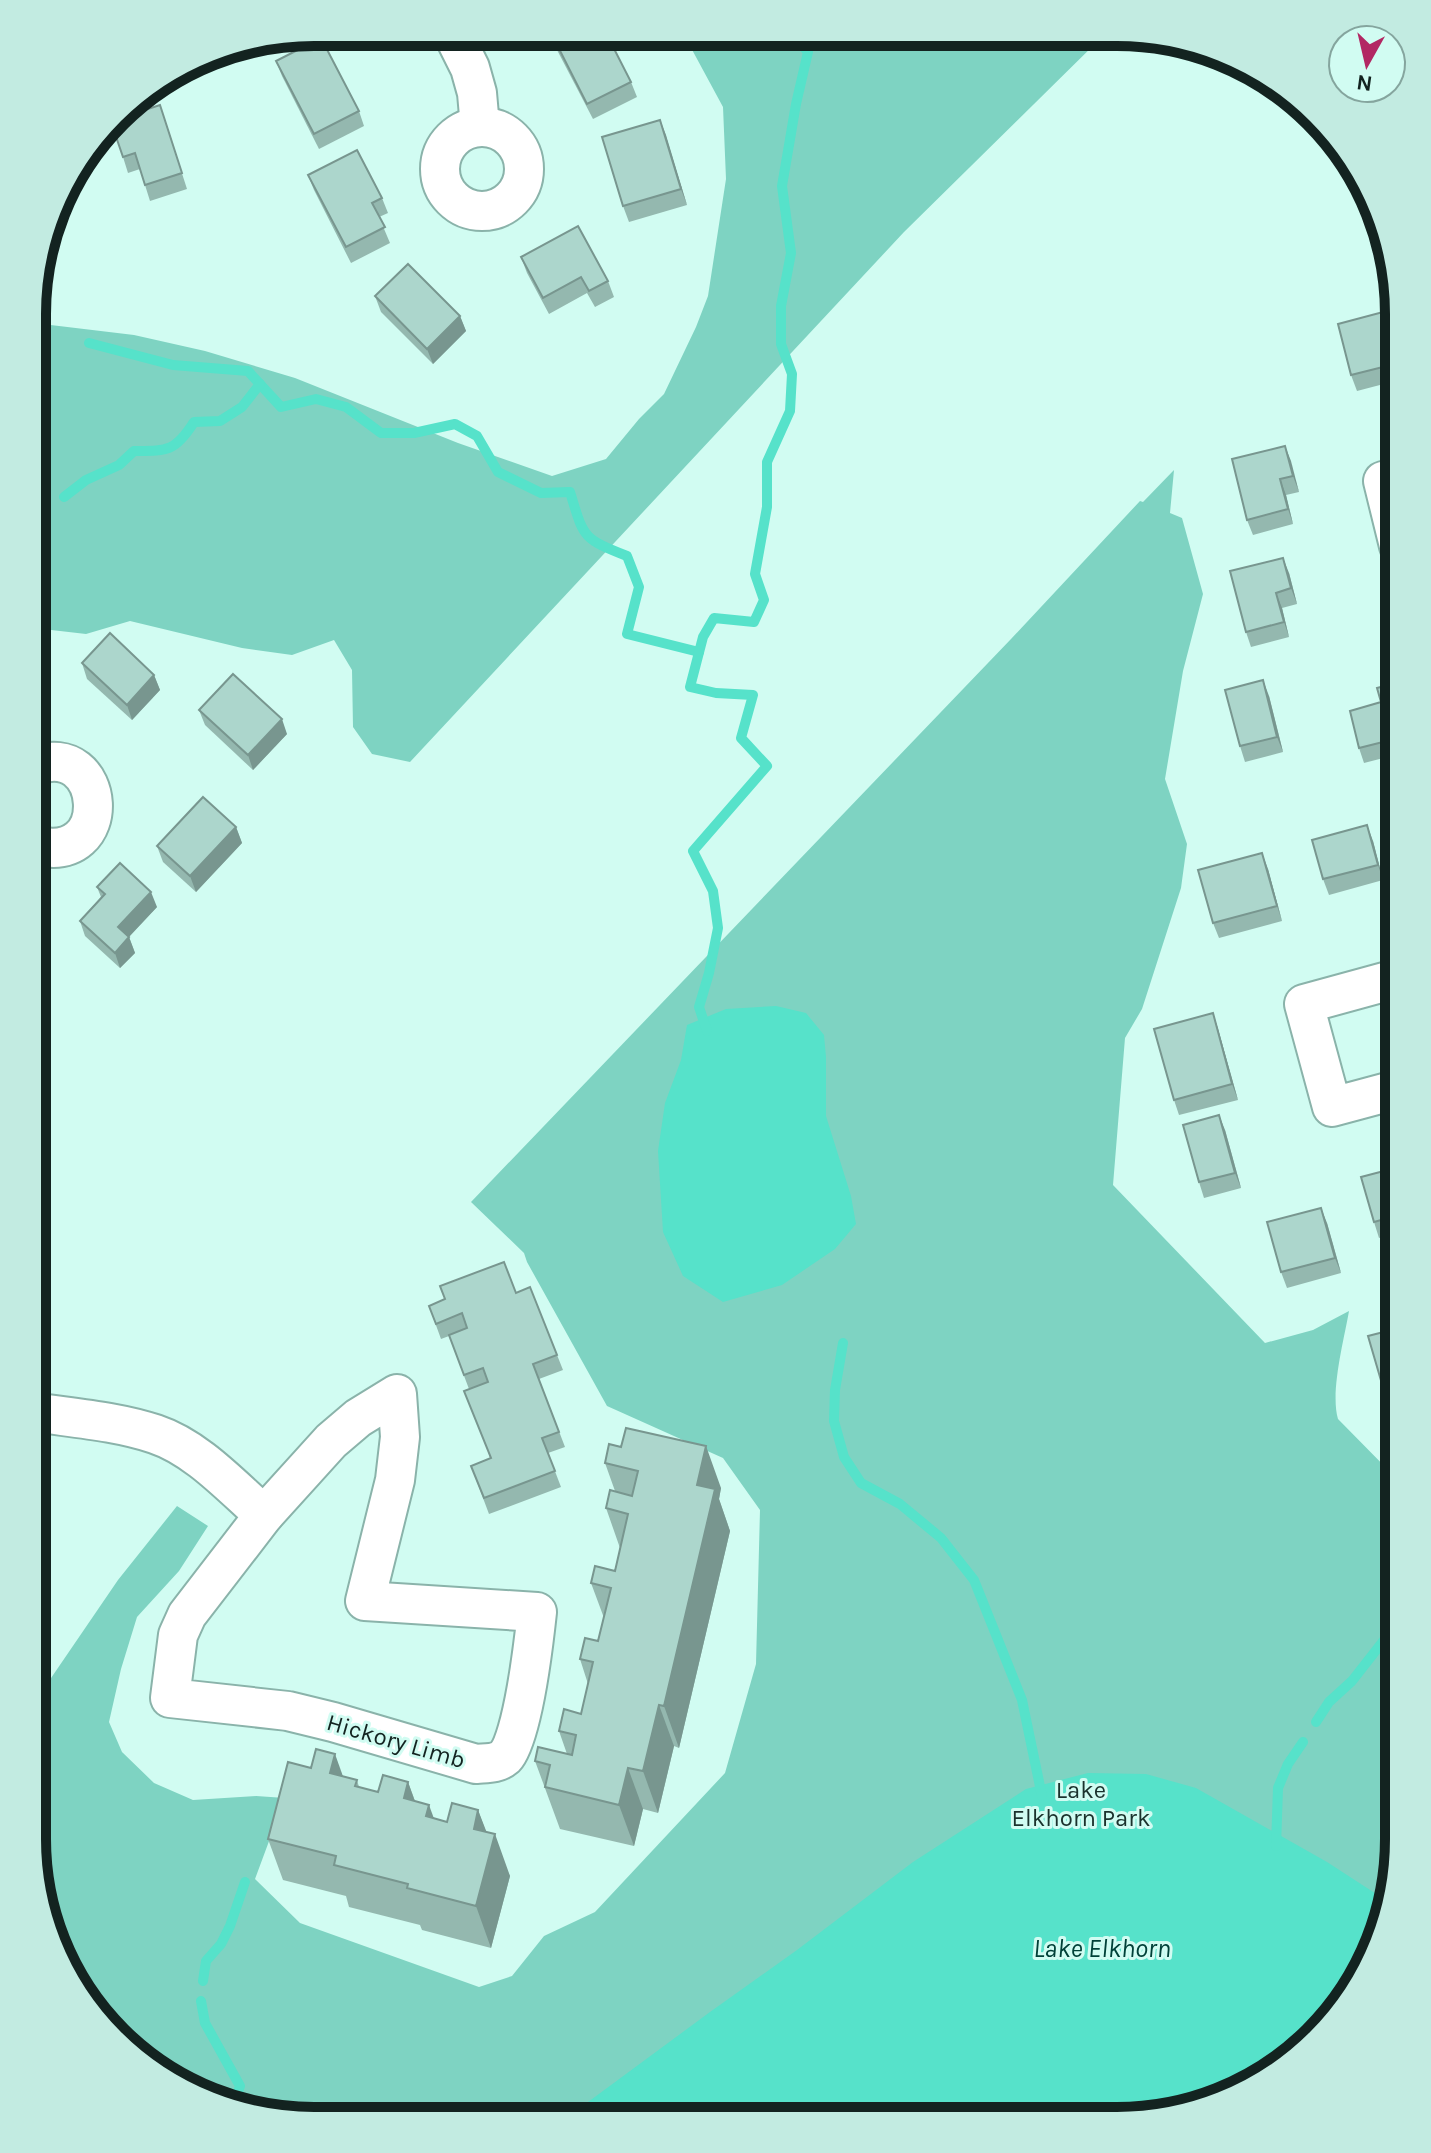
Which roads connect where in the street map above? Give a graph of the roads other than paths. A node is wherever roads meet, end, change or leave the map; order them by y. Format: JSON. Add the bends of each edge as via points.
{"nodes":[{"id":1,"x":459,"y":46,"type":"edge"},
{"id":2,"x":480,"y":127,"type":"dead end"},
{"id":3,"x":46,"y":764,"type":"edge"},
{"id":4,"x":46,"y":848,"type":"edge"},
{"id":5,"x":1385,"y":988,"type":"edge"},
{"id":6,"x":1384,"y":1093,"type":"edge"},
{"id":7,"x":46,"y":1414,"type":"edge"},
{"id":8,"x":264,"y":1515,"type":"junction"}],
"edges":[{"from":1,"to":2,"type":"street","via":[[477,93]]},
{"from":3,"to":4,"type":"street","via":[[71,766],[84,776],[95,804],[83,835],[63,847]]},
{"from":5,"to":6,"type":"street","via":[[1304,1004],[1332,1107]]},
{"from":7,"to":8,"type":"street","via":[[157,1434],[202,1461]]},
{"from":8,"to":8,"type":"street","name":"Hickory Limb","via":[[187,1615],[178,1635],[170,1698],[288,1711],[476,1764],[506,1756],[515,1739],[537,1612],[365,1601],[395,1480],[397,1394],[331,1441]]}]}
